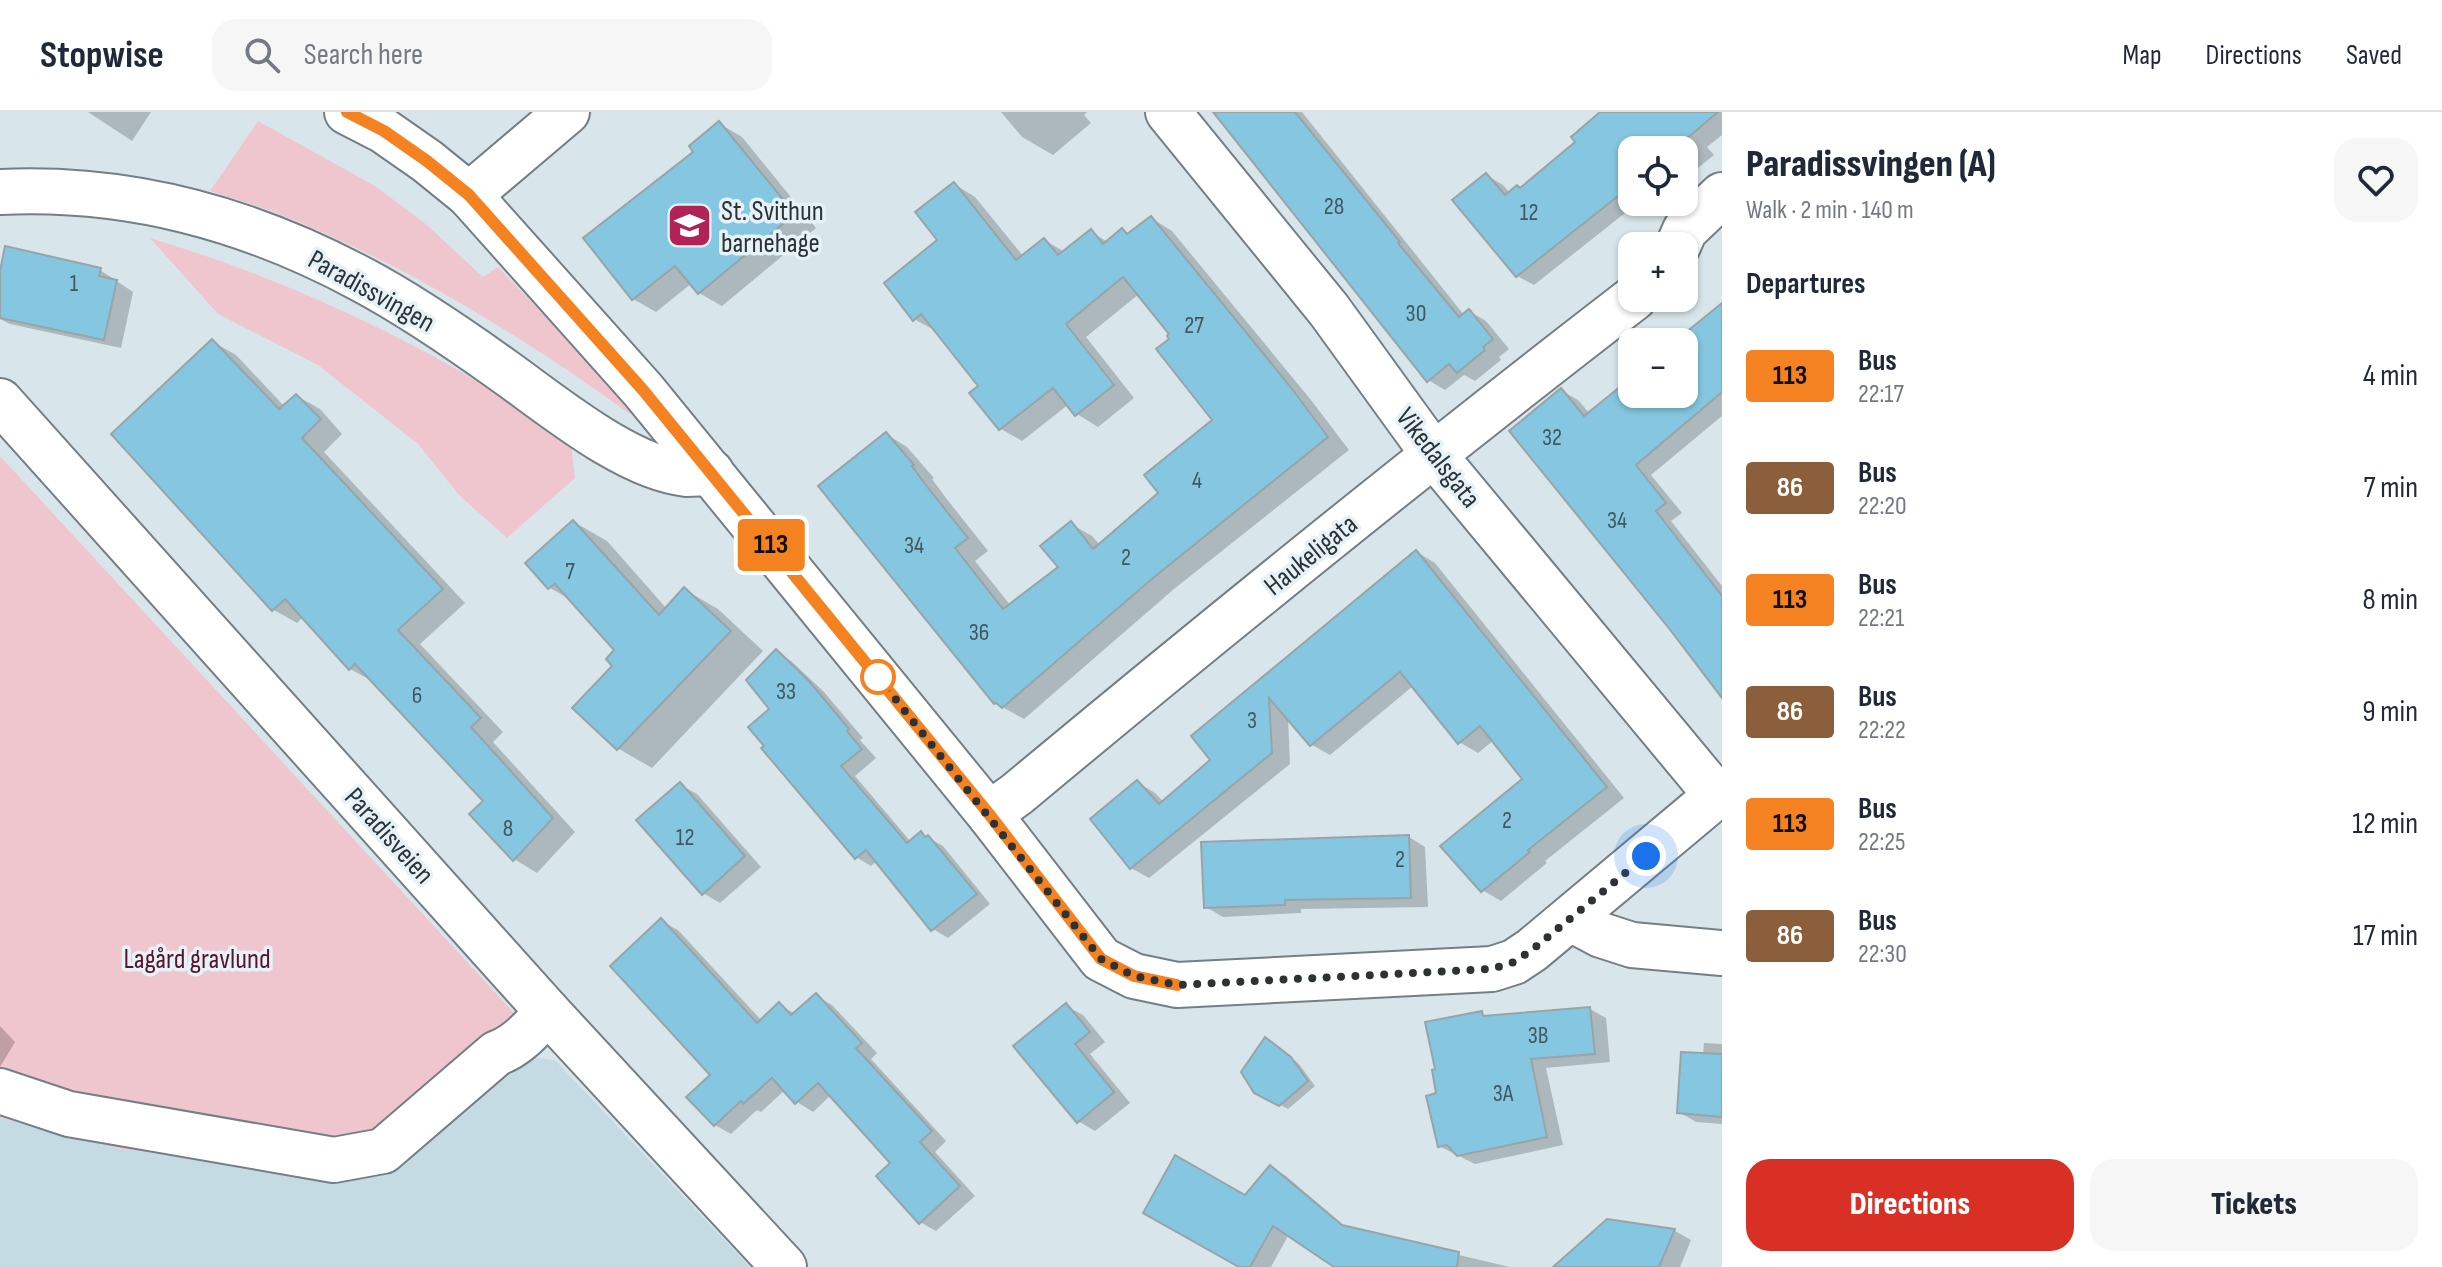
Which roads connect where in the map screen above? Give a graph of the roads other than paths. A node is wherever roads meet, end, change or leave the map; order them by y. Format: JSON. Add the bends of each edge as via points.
{"nodes":[{"id":1,"x":347,"y":112,"type":"edge"},
{"id":2,"x":567,"y":112,"type":"edge"},
{"id":3,"x":1174,"y":114,"type":"edge"},
{"id":4,"x":0,"y":192,"type":"edge"},
{"id":5,"x":469,"y":195,"type":"junction"},
{"id":6,"x":1722,"y":195,"type":"edge"},
{"id":7,"x":1684,"y":232,"type":"edge"},
{"id":8,"x":1618,"y":311,"type":"edge"},
{"id":9,"x":0,"y":401,"type":"edge"},
{"id":10,"x":1434,"y":455,"type":"junction"},
{"id":11,"x":711,"y":472,"type":"junction"},
{"id":12,"x":1720,"y":794,"type":"edge"},
{"id":13,"x":989,"y":814,"type":"junction"},
{"id":14,"x":1571,"y":919,"type":"junction"},
{"id":15,"x":1722,"y":953,"type":"edge"},
{"id":16,"x":548,"y":1012,"type":"junction"},
{"id":17,"x":0,"y":1091,"type":"edge"},
{"id":18,"x":784,"y":1267,"type":"edge"}],
"edges":[{"from":1,"to":5,"type":"street","via":[[384,131]]},
{"from":2,"to":5,"type":"street"},
{"from":3,"to":10,"type":"street","name":"Vikedalsgata","via":[[1329,310]]},
{"from":4,"to":11,"type":"street","name":"Paradissvingen","via":[[47,189],[119,195],[193,210],[260,232],[361,279],[636,458],[687,474]]},
{"from":5,"to":11,"type":"street"},
{"from":6,"to":7,"type":"street"},
{"from":8,"to":10,"type":"street","name":"Haukeligata"},
{"from":9,"to":16,"type":"street","name":"Paradisveien"},
{"from":10,"to":12,"type":"street","name":"Vikedalsgata"},
{"from":10,"to":13,"type":"street","name":"Haukeligata"},
{"from":11,"to":13,"type":"street"},
{"from":12,"to":14,"type":"street"},
{"from":13,"to":14,"type":"street","via":[[1101,959],[1134,976],[1177,985],[1492,969],[1514,962]]},
{"from":14,"to":15,"type":"street","via":[[1632,945]]},
{"from":16,"to":17,"type":"street","via":[[383,1151],[334,1160],[69,1114]]},
{"from":16,"to":18,"type":"street","name":"Paradisveien"}]}
